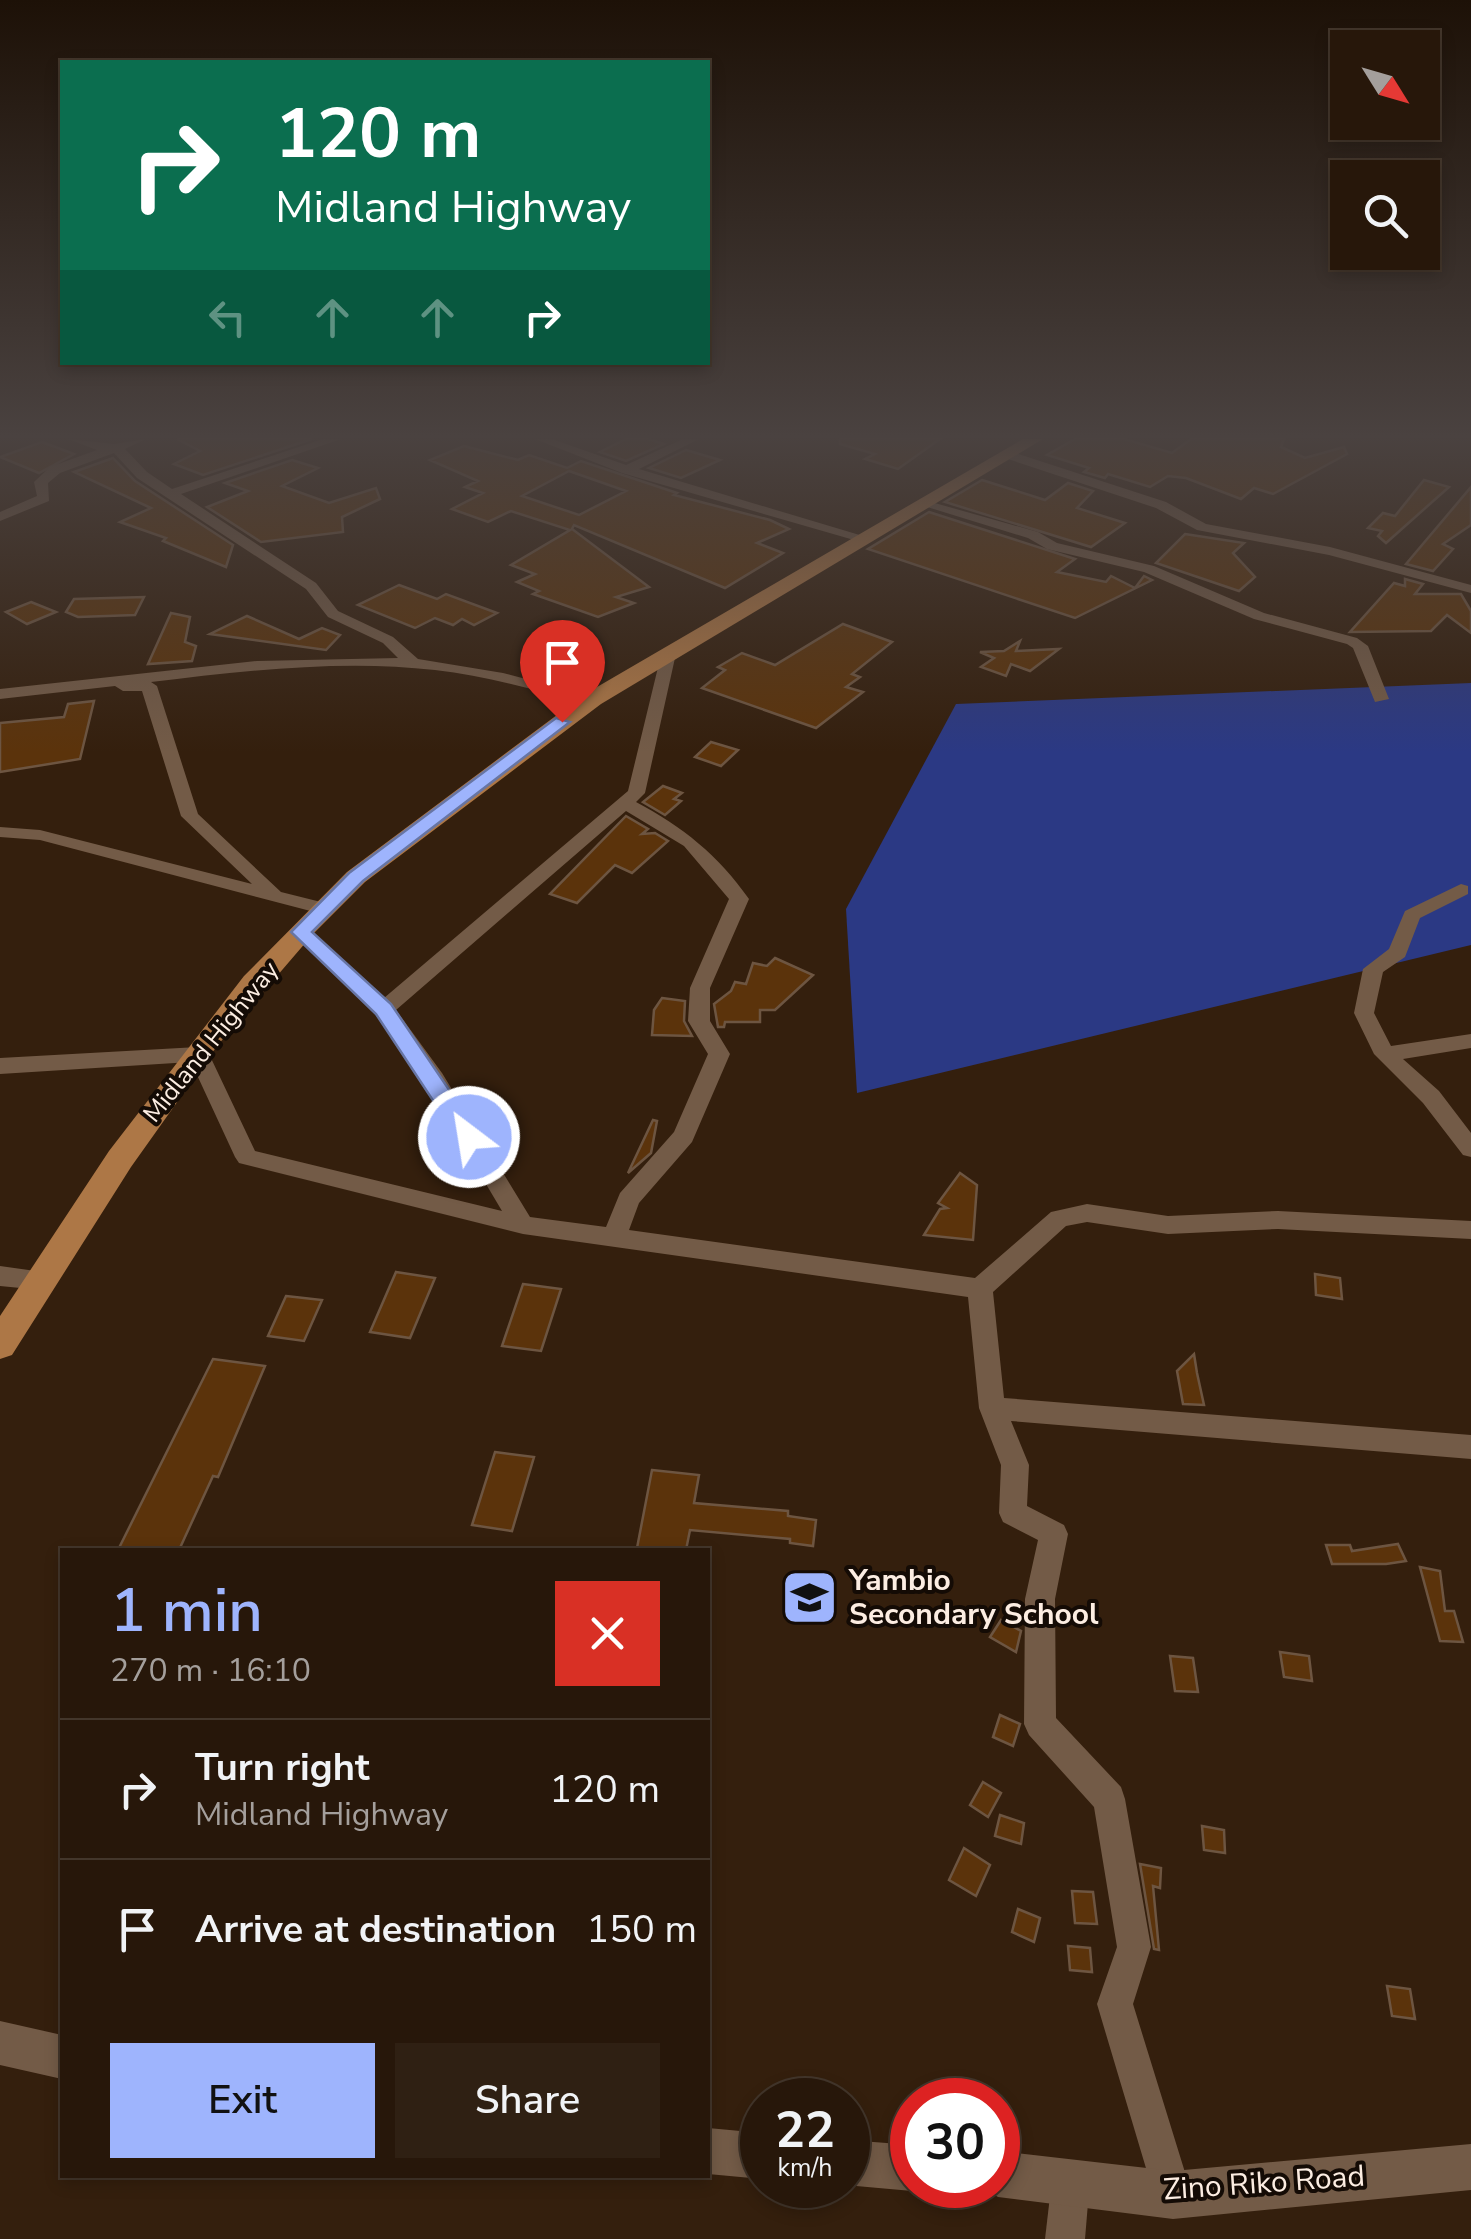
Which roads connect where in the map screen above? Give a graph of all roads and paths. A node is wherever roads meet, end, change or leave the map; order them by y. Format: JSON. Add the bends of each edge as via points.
{"nodes":[{"id":1,"x":247,"y":543,"type":"edge"},
{"id":2,"x":860,"y":543,"type":"edge"},
{"id":3,"x":1048,"y":543,"type":"edge"},
{"id":4,"x":1290,"y":543,"type":"edge"},
{"id":5,"x":1471,"y":589,"type":"edge"},
{"id":6,"x":667,"y":658,"type":"junction"},
{"id":7,"x":413,"y":663,"type":"junction"},
{"id":8,"x":95,"y":686,"type":"junction"},
{"id":9,"x":0,"y":694,"type":"edge"},
{"id":10,"x":593,"y":699,"type":"junction"},
{"id":11,"x":1380,"y":699,"type":"dead end"},
{"id":12,"x":626,"y":804,"type":"junction"},
{"id":13,"x":0,"y":832,"type":"edge"},
{"id":14,"x":1460,"y":890,"type":"dead end"},
{"id":15,"x":274,"y":895,"type":"junction"},
{"id":16,"x":322,"y":908,"type":"junction"},
{"id":17,"x":301,"y":932,"type":"junction"},
{"id":18,"x":384,"y":1009,"type":"junction"},
{"id":19,"x":1471,"y":1041,"type":"edge"},
{"id":20,"x":198,"y":1054,"type":"junction"},
{"id":21,"x":1386,"y":1054,"type":"junction"},
{"id":22,"x":0,"y":1066,"type":"edge"},
{"id":23,"x":1471,"y":1149,"type":"edge"},
{"id":24,"x":523,"y":1225,"type":"junction"},
{"id":25,"x":1471,"y":1230,"type":"edge"},
{"id":26,"x":614,"y":1239,"type":"junction"},
{"id":27,"x":0,"y":1276,"type":"edge"},
{"id":28,"x":41,"y":1280,"type":"junction"},
{"id":29,"x":980,"y":1289,"type":"junction"},
{"id":30,"x":0,"y":1346,"type":"edge"},
{"id":31,"x":992,"y":1408,"type":"junction"},
{"id":32,"x":1471,"y":1447,"type":"edge"},
{"id":33,"x":0,"y":2043,"type":"edge"},
{"id":34,"x":60,"y":2057,"type":"edge"},
{"id":35,"x":710,"y":2151,"type":"edge"},
{"id":36,"x":740,"y":2154,"type":"edge"},
{"id":37,"x":1471,"y":2167,"type":"edge"},
{"id":38,"x":1020,"y":2176,"type":"edge"},
{"id":39,"x":1071,"y":2179,"type":"junction"},
{"id":40,"x":1173,"y":2195,"type":"junction"},
{"id":41,"x":1065,"y":2239,"type":"edge"}],
"edges":[{"from":1,"to":7,"type":"street","via":[[311,586],[333,614],[388,640]]},
{"from":2,"to":6,"type":"main road","name":"Midland Highway"},
{"from":3,"to":11,"type":"street","via":[[1149,569],[1259,616],[1352,641],[1360,646]]},
{"from":4,"to":5,"type":"street"},
{"from":6,"to":10,"type":"main road","name":"Midland Highway"},
{"from":6,"to":12,"type":"street","via":[[636,793]]},
{"from":7,"to":8,"type":"street","via":[[159,672]]},
{"from":7,"to":10,"type":"street"},
{"from":8,"to":9,"type":"street"},
{"from":8,"to":15,"type":"street","via":[[149,686],[190,816]]},
{"from":10,"to":16,"type":"main road","name":"Midland Highway"},
{"from":12,"to":18,"type":"street"},
{"from":12,"to":26,"type":"street","via":[[707,854],[738,899],[700,988],[700,1021],[719,1054],[684,1136],[628,1198]]},
{"from":13,"to":15,"type":"street","via":[[40,835]]},
{"from":14,"to":21,"type":"street","via":[[1412,915],[1398,952],[1373,969],[1364,1013]]},
{"from":15,"to":16,"type":"street"},
{"from":16,"to":17,"type":"main road","name":"Midland Highway"},
{"from":17,"to":18,"type":"street"},
{"from":17,"to":20,"type":"main road","name":"Midland Highway"},
{"from":18,"to":24,"type":"street"},
{"from":19,"to":21,"type":"street"},
{"from":20,"to":22,"type":"street"},
{"from":20,"to":24,"type":"street","via":[[248,1157]]},
{"from":20,"to":28,"type":"main road","name":"Midland Highway"},
{"from":21,"to":23,"type":"street","via":[[1431,1096]]},
{"from":24,"to":26,"type":"street"},
{"from":25,"to":29,"type":"street","via":[[1278,1220],[1168,1225],[1087,1213],[1059,1218]]},
{"from":26,"to":29,"type":"street"},
{"from":27,"to":28,"type":"street"},
{"from":28,"to":30,"type":"main road","name":"Midland Highway"},
{"from":29,"to":31,"type":"street"},
{"from":31,"to":32,"type":"street"},
{"from":31,"to":40,"type":"street","via":[[1014,1466],[1013,1512],[1054,1534],[1040,1599],[1040,1724],[1110,1799],[1134,1947],[1116,2004]]},
{"from":33,"to":34,"type":"street"},
{"from":35,"to":36,"type":"street"},
{"from":37,"to":40,"type":"street","name":"Zino Riko Road"},
{"from":38,"to":39,"type":"street","name":"Zino Riko Road"},
{"from":39,"to":40,"type":"street","name":"Zino Riko Road"},
{"from":39,"to":41,"type":"street"}]}
